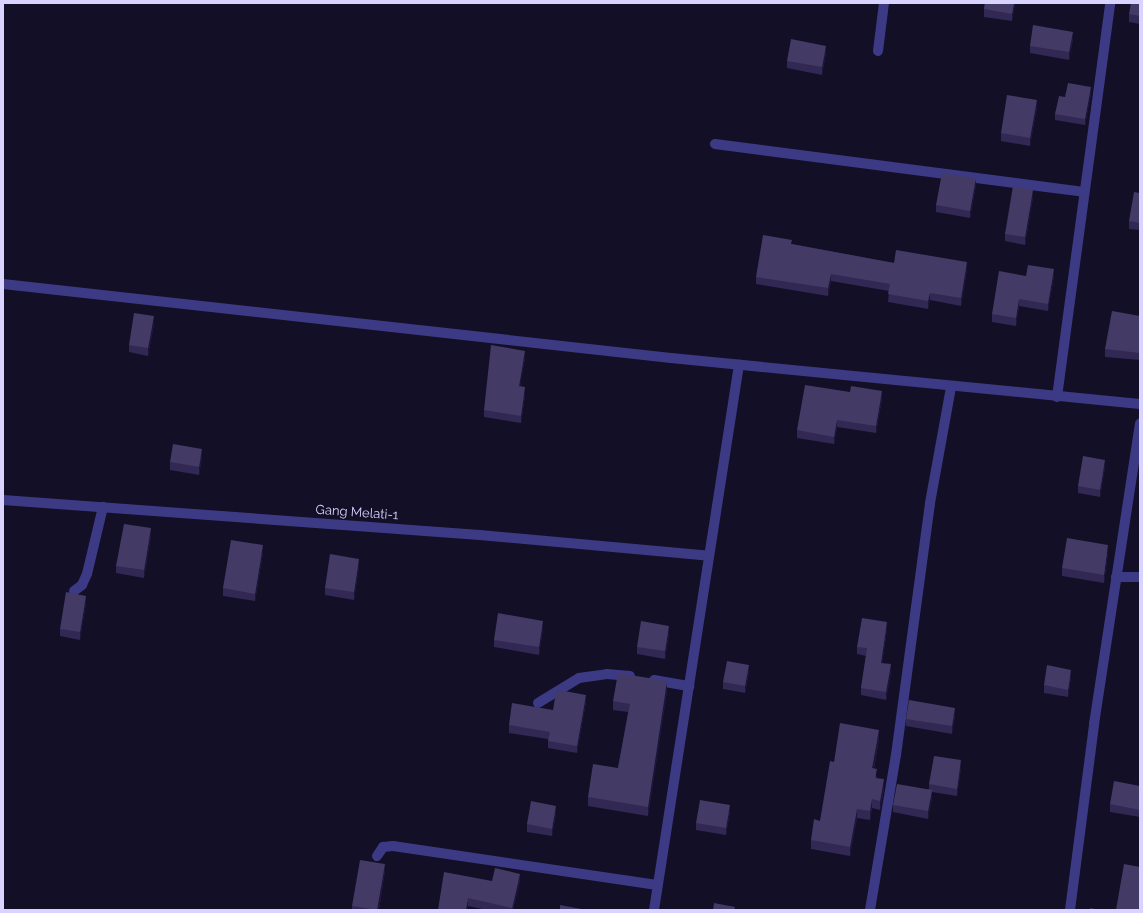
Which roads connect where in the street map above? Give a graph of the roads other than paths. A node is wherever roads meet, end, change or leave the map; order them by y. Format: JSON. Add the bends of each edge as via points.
{"nodes":[{"id":1,"x":884,"y":3,"type":"edge"},
{"id":2,"x":1110,"y":3,"type":"edge"},
{"id":3,"x":878,"y":52,"type":"dead end"},
{"id":4,"x":715,"y":144,"type":"dead end"},
{"id":5,"x":1084,"y":192,"type":"junction"},
{"id":6,"x":3,"y":284,"type":"edge"},
{"id":7,"x":738,"y":365,"type":"junction"},
{"id":8,"x":951,"y":387,"type":"junction"},
{"id":9,"x":1057,"y":397,"type":"junction"},
{"id":10,"x":1140,"y":404,"type":"edge"},
{"id":11,"x":1140,"y":423,"type":"edge"},
{"id":12,"x":3,"y":500,"type":"edge"},
{"id":13,"x":104,"y":507,"type":"junction"},
{"id":14,"x":709,"y":556,"type":"junction"},
{"id":15,"x":1116,"y":577,"type":"junction"},
{"id":16,"x":1140,"y":577,"type":"edge"},
{"id":17,"x":74,"y":591,"type":"dead end"},
{"id":18,"x":690,"y":686,"type":"junction"},
{"id":19,"x":538,"y":703,"type":"dead end"},
{"id":20,"x":377,"y":856,"type":"dead end"},
{"id":21,"x":658,"y":885,"type":"junction"},
{"id":22,"x":654,"y":910,"type":"edge"},
{"id":23,"x":870,"y":910,"type":"edge"},
{"id":24,"x":1070,"y":910,"type":"edge"}],
"edges":[{"from":1,"to":3,"type":"street"},
{"from":2,"to":5,"type":"street"},
{"from":4,"to":5,"type":"street"},
{"from":5,"to":9,"type":"street"},
{"from":6,"to":7,"type":"street"},
{"from":7,"to":8,"type":"street"},
{"from":7,"to":14,"type":"street"},
{"from":8,"to":9,"type":"street"},
{"from":8,"to":23,"type":"street","via":[[930,503],[896,755]]},
{"from":9,"to":10,"type":"street"},
{"from":11,"to":15,"type":"street"},
{"from":12,"to":13,"type":"street","name":"Gang Melati-1"},
{"from":13,"to":14,"type":"street","name":"Gang Melati-1","via":[[480,535]]},
{"from":13,"to":17,"type":"street","via":[[87,574],[82,585]]},
{"from":14,"to":18,"type":"street"},
{"from":15,"to":16,"type":"street"},
{"from":15,"to":24,"type":"street"},
{"from":18,"to":19,"type":"street","via":[[607,674],[579,678]]},
{"from":18,"to":21,"type":"street"},
{"from":20,"to":21,"type":"street","via":[[383,847],[393,846]]},
{"from":21,"to":22,"type":"street"}]}
